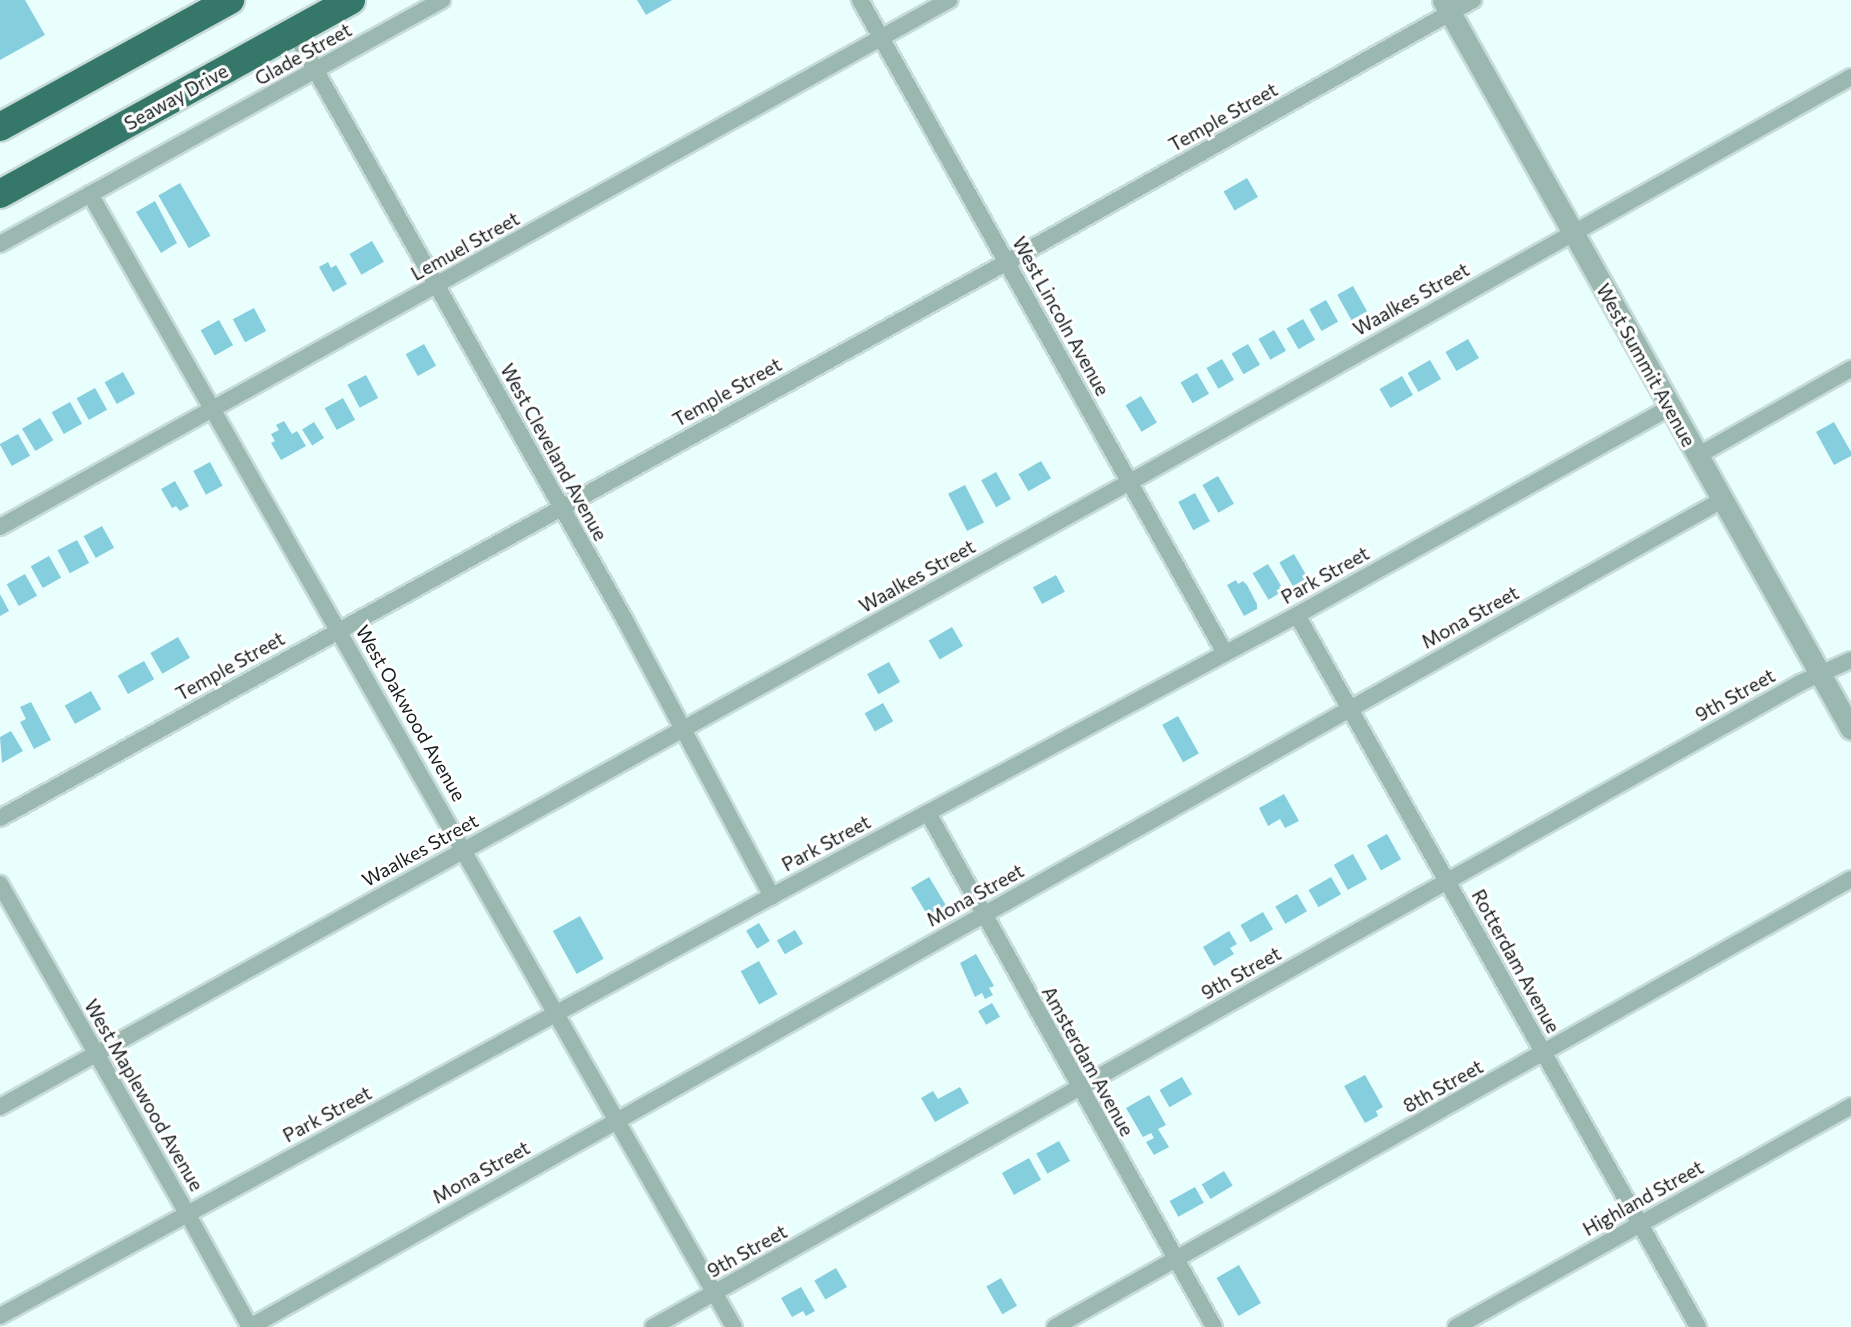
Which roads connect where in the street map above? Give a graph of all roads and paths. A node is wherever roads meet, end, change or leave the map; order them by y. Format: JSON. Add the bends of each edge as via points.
{"nodes":[{"id":1,"x":230,"y":0,"type":"edge"},
{"id":2,"x":351,"y":0,"type":"edge"},
{"id":3,"x":442,"y":0,"type":"edge"},
{"id":4,"x":859,"y":0,"type":"edge"},
{"id":5,"x":949,"y":0,"type":"edge"},
{"id":6,"x":1473,"y":0,"type":"edge"},
{"id":7,"x":1446,"y":6,"type":"edge"},
{"id":8,"x":294,"y":32,"type":"junction"},
{"id":9,"x":881,"y":38,"type":"junction"},
{"id":10,"x":316,"y":72,"type":"junction"},
{"id":11,"x":1851,"y":76,"type":"edge"},
{"id":12,"x":0,"y":127,"type":"edge"},
{"id":13,"x":0,"y":194,"type":"edge"},
{"id":14,"x":90,"y":194,"type":"junction"},
{"id":15,"x":1572,"y":233,"type":"junction"},
{"id":16,"x":0,"y":244,"type":"edge"},
{"id":17,"x":1007,"y":262,"type":"junction"},
{"id":18,"x":437,"y":286,"type":"junction"},
{"id":19,"x":1851,"y":369,"type":"edge"},
{"id":20,"x":1670,"y":407,"type":"junction"},
{"id":21,"x":214,"y":409,"type":"junction"},
{"id":22,"x":1697,"y":456,"type":"junction"},
{"id":23,"x":1130,"y":482,"type":"junction"},
{"id":24,"x":1722,"y":500,"type":"junction"},
{"id":25,"x":561,"y":507,"type":"junction"},
{"id":26,"x":0,"y":527,"type":"edge"},
{"id":27,"x":1297,"y":615,"type":"junction"},
{"id":28,"x":339,"y":629,"type":"junction"},
{"id":29,"x":1225,"y":653,"type":"junction"},
{"id":30,"x":1851,"y":660,"type":"edge"},
{"id":31,"x":1820,"y":675,"type":"junction"},
{"id":32,"x":1350,"y":708,"type":"junction"},
{"id":33,"x":1851,"y":729,"type":"edge"},
{"id":34,"x":685,"y":730,"type":"junction"},
{"id":35,"x":928,"y":813,"type":"junction"},
{"id":36,"x":0,"y":818,"type":"edge"},
{"id":37,"x":464,"y":849,"type":"junction"},
{"id":38,"x":1851,"y":879,"type":"edge"},
{"id":39,"x":1447,"y":881,"type":"junction"},
{"id":40,"x":0,"y":884,"type":"edge"},
{"id":41,"x":772,"y":895,"type":"junction"},
{"id":42,"x":983,"y":915,"type":"junction"},
{"id":43,"x":556,"y":1014,"type":"junction"},
{"id":44,"x":1544,"y":1053,"type":"junction"},
{"id":45,"x":97,"y":1055,"type":"junction"},
{"id":46,"x":1080,"y":1088,"type":"junction"},
{"id":47,"x":1851,"y":1106,"type":"edge"},
{"id":48,"x":0,"y":1107,"type":"edge"},
{"id":49,"x":616,"y":1120,"type":"junction"},
{"id":50,"x":187,"y":1213,"type":"junction"},
{"id":51,"x":1640,"y":1224,"type":"junction"},
{"id":52,"x":1175,"y":1260,"type":"junction"},
{"id":53,"x":715,"y":1293,"type":"junction"},
{"id":54,"x":0,"y":1316,"type":"edge"},
{"id":55,"x":250,"y":1327,"type":"edge"},
{"id":56,"x":653,"y":1327,"type":"edge"},
{"id":57,"x":734,"y":1327,"type":"edge"},
{"id":58,"x":1055,"y":1327,"type":"edge"},
{"id":59,"x":1214,"y":1327,"type":"edge"},
{"id":60,"x":1456,"y":1327,"type":"edge"},
{"id":61,"x":1698,"y":1327,"type":"edge"}],
"edges":[{"from":1,"to":12,"type":"highway"},
{"from":2,"to":8,"type":"highway","name":"Seaway Drive"},
{"from":3,"to":10,"type":"street","name":"Glade Street"},
{"from":4,"to":9,"type":"street","name":"West Lincoln Avenue"},
{"from":5,"to":9,"type":"street","name":"Lemuel Street"},
{"from":6,"to":7,"type":"street","name":"Temple Street"},
{"from":7,"to":15,"type":"street","name":"West Summit Avenue"},
{"from":7,"to":17,"type":"street","name":"Temple Street"},
{"from":8,"to":10,"type":"street","name":"West Cleveland Avenue"},
{"from":8,"to":13,"type":"highway","name":"Seaway Drive"},
{"from":9,"to":17,"type":"street","name":"West Lincoln Avenue"},
{"from":9,"to":18,"type":"street","name":"Lemuel Street"},
{"from":10,"to":14,"type":"street","name":"Glade Street"},
{"from":10,"to":18,"type":"street","name":"West Cleveland Avenue"},
{"from":11,"to":15,"type":"street","name":"Waalkes Street"},
{"from":14,"to":16,"type":"street","name":"Glade Street"},
{"from":14,"to":21,"type":"street","name":"West Oakwood Avenue"},
{"from":15,"to":20,"type":"street","name":"West Summit Avenue"},
{"from":15,"to":23,"type":"street","name":"Waalkes Street"},
{"from":17,"to":23,"type":"street","name":"West Lincoln Avenue"},
{"from":17,"to":25,"type":"street","name":"Temple Street"},
{"from":18,"to":21,"type":"street","name":"Lemuel Street"},
{"from":18,"to":25,"type":"street","name":"West Cleveland Avenue"},
{"from":19,"to":22,"type":"street"},
{"from":20,"to":22,"type":"street","name":"West Summit Avenue"},
{"from":20,"to":27,"type":"street","name":"Park Street"},
{"from":21,"to":26,"type":"street","name":"Lemuel Street"},
{"from":21,"to":28,"type":"street","name":"West Oakwood Avenue"},
{"from":22,"to":24,"type":"street","name":"West Summit Avenue"},
{"from":23,"to":29,"type":"street","name":"West Lincoln Avenue"},
{"from":23,"to":34,"type":"street","name":"Waalkes Street"},
{"from":24,"to":31,"type":"street","name":"West Summit Avenue"},
{"from":24,"to":32,"type":"street","name":"Mona Street"},
{"from":25,"to":28,"type":"street","name":"Temple Street"},
{"from":25,"to":34,"type":"street","name":"West Cleveland Avenue"},
{"from":27,"to":29,"type":"street","name":"Park Street"},
{"from":27,"to":32,"type":"street","name":"Rotterdam Avenue"},
{"from":28,"to":36,"type":"street","name":"Temple Street"},
{"from":28,"to":37,"type":"street","name":"West Oakwood Avenue"},
{"from":29,"to":35,"type":"street","name":"Park Street"},
{"from":30,"to":31,"type":"street","name":"9th Street"},
{"from":31,"to":33,"type":"street","name":"West Summit Avenue"},
{"from":31,"to":39,"type":"street","name":"9th Street"},
{"from":32,"to":39,"type":"street","name":"Rotterdam Avenue"},
{"from":32,"to":42,"type":"street","name":"Mona Street"},
{"from":34,"to":37,"type":"street","name":"Waalkes Street"},
{"from":34,"to":41,"type":"street","name":"West Cleveland Avenue"},
{"from":35,"to":41,"type":"street","name":"Park Street"},
{"from":35,"to":42,"type":"street","name":"Amsterdam Avenue"},
{"from":37,"to":43,"type":"street","name":"West Oakwood Avenue"},
{"from":37,"to":45,"type":"street","name":"Waalkes Street"},
{"from":38,"to":44,"type":"street","name":"8th Street"},
{"from":39,"to":44,"type":"street","name":"Rotterdam Avenue"},
{"from":39,"to":46,"type":"street","name":"9th Street"},
{"from":40,"to":45,"type":"street","name":"West Maplewood Avenue"},
{"from":41,"to":43,"type":"street","name":"Park Street"},
{"from":42,"to":46,"type":"street","name":"Amsterdam Avenue"},
{"from":42,"to":49,"type":"street","name":"Mona Street"},
{"from":43,"to":49,"type":"street","name":"West Oakwood Avenue"},
{"from":43,"to":50,"type":"street","name":"Park Street"},
{"from":44,"to":51,"type":"street","name":"Rotterdam Avenue"},
{"from":44,"to":52,"type":"street","name":"8th Street"},
{"from":45,"to":48,"type":"street","name":"Waalkes Street"},
{"from":45,"to":50,"type":"street","name":"West Maplewood Avenue"},
{"from":46,"to":52,"type":"street","name":"Amsterdam Avenue"},
{"from":46,"to":53,"type":"street","name":"9th Street"},
{"from":47,"to":51,"type":"street","name":"Highland Street"},
{"from":49,"to":53,"type":"street","name":"West Oakwood Avenue"},
{"from":49,"to":55,"type":"street","name":"Mona Street"},
{"from":50,"to":54,"type":"street","name":"Park Street"},
{"from":50,"to":55,"type":"street","name":"West Maplewood Avenue"},
{"from":51,"to":60,"type":"street","name":"Highland Street"},
{"from":51,"to":61,"type":"street","name":"Rotterdam Avenue"},
{"from":52,"to":58,"type":"street","name":"8th Street"},
{"from":52,"to":59,"type":"street","name":"Amsterdam Avenue"},
{"from":53,"to":56,"type":"street","name":"9th Street"},
{"from":53,"to":57,"type":"street","name":"West Oakwood Avenue"}]}
